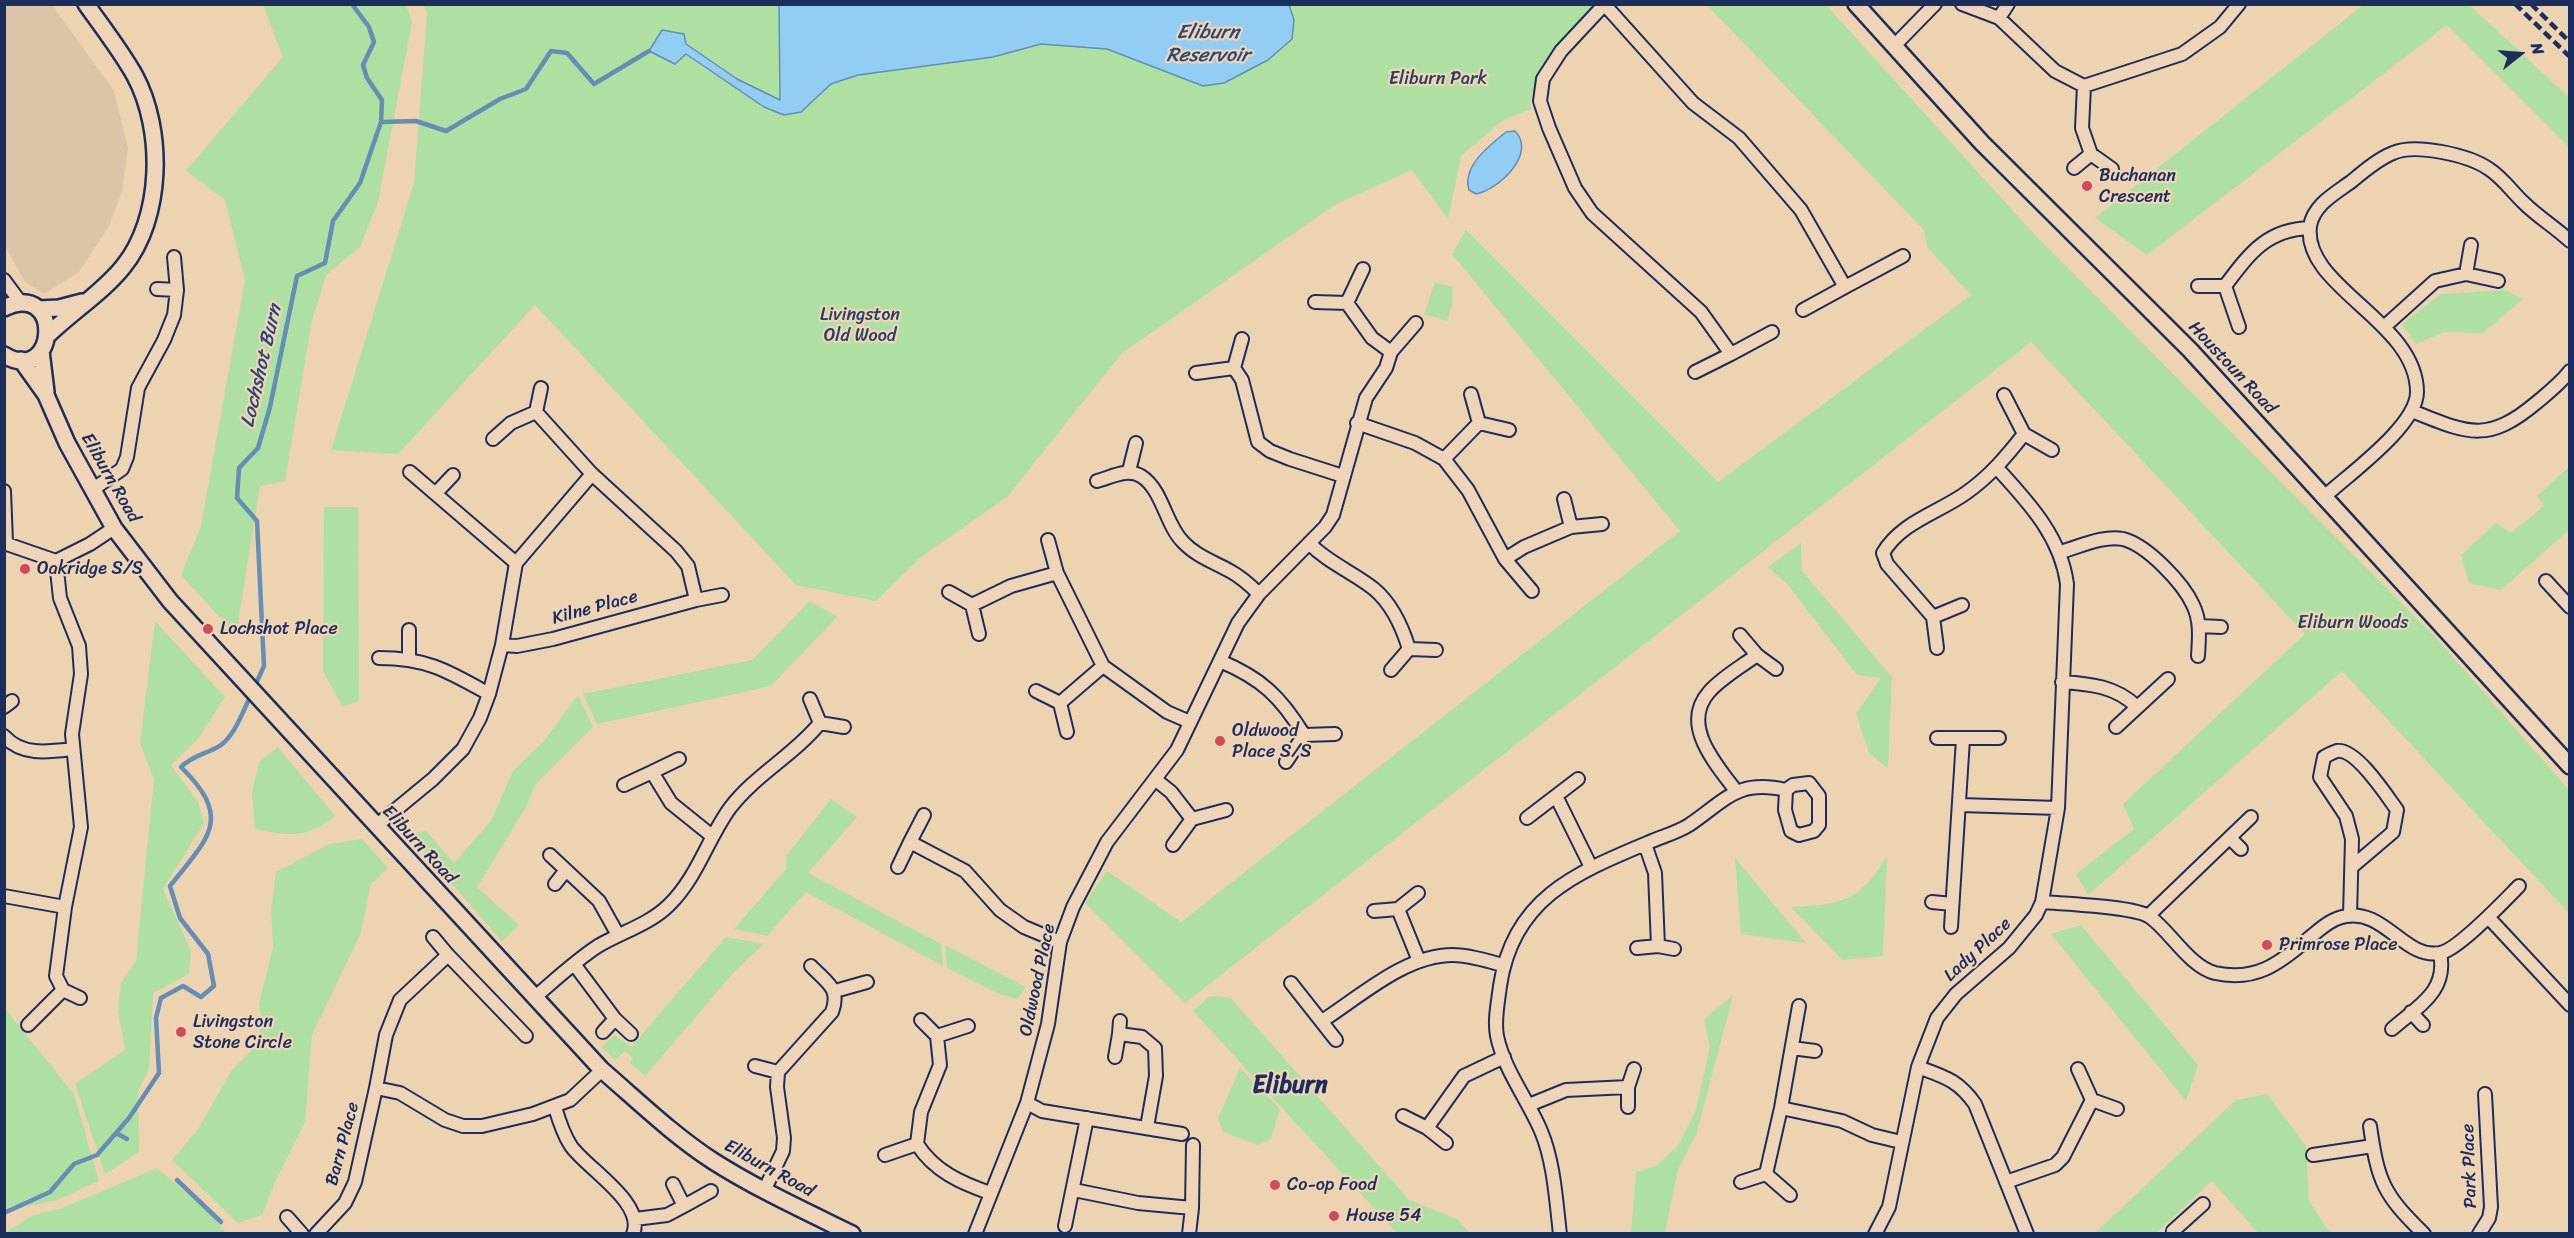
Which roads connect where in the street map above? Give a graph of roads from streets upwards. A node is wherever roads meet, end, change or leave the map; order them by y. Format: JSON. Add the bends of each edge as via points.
{"nodes":[{"id":1,"x":86,"y":4,"type":"edge"},
{"id":2,"x":1856,"y":4,"type":"edge"},
{"id":3,"x":1935,"y":4,"type":"edge"},
{"id":4,"x":1962,"y":4,"type":"edge"},
{"id":5,"x":2008,"y":4,"type":"edge"},
{"id":6,"x":2239,"y":4,"type":"edge"},
{"id":7,"x":1604,"y":5,"type":"edge"},
{"id":8,"x":1999,"y":18,"type":"junction"},
{"id":9,"x":1894,"y":46,"type":"junction"},
{"id":10,"x":2084,"y":86,"type":"junction"},
{"id":11,"x":2091,"y":154,"type":"junction"},
{"id":12,"x":2074,"y":168,"type":"dead end"},
{"id":13,"x":2112,"y":169,"type":"dead end"},
{"id":14,"x":2310,"y":228,"type":"junction"},
{"id":15,"x":2570,"y":241,"type":"edge"},
{"id":16,"x":2470,"y":245,"type":"dead end"},
{"id":17,"x":1903,"y":256,"type":"dead end"},
{"id":18,"x":174,"y":257,"type":"dead end"},
{"id":19,"x":1364,"y":269,"type":"dead end"},
{"id":20,"x":2466,"y":274,"type":"junction"},
{"id":21,"x":4,"y":280,"type":"edge"},
{"id":22,"x":2498,"y":281,"type":"dead end"},
{"id":23,"x":2198,"y":286,"type":"dead end"},
{"id":24,"x":2225,"y":286,"type":"junction"},
{"id":25,"x":1845,"y":287,"type":"junction"},
{"id":26,"x":157,"y":289,"type":"dead end"},
{"id":27,"x":177,"y":290,"type":"junction"},
{"id":28,"x":85,"y":301,"type":"junction"},
{"id":29,"x":1315,"y":302,"type":"dead end"},
{"id":30,"x":21,"y":303,"type":"junction"},
{"id":31,"x":1347,"y":303,"type":"junction"},
{"id":32,"x":4,"y":308,"type":"edge"},
{"id":33,"x":38,"y":309,"type":"junction"},
{"id":34,"x":1803,"y":310,"type":"dead end"},
{"id":35,"x":1416,"y":323,"type":"dead end"},
{"id":36,"x":2239,"y":327,"type":"dead end"},
{"id":37,"x":2384,"y":327,"type":"junction"},
{"id":38,"x":1772,"y":332,"type":"dead end"},
{"id":39,"x":49,"y":334,"type":"junction"},
{"id":40,"x":1242,"y":339,"type":"dead end"},
{"id":41,"x":41,"y":351,"type":"junction"},
{"id":42,"x":1391,"y":352,"type":"junction"},
{"id":43,"x":1731,"y":354,"type":"junction"},
{"id":44,"x":4,"y":355,"type":"edge"},
{"id":45,"x":21,"y":360,"type":"junction"},
{"id":46,"x":1234,"y":368,"type":"junction"},
{"id":47,"x":1695,"y":372,"type":"dead end"},
{"id":48,"x":2570,"y":372,"type":"edge"},
{"id":49,"x":1196,"y":374,"type":"dead end"},
{"id":50,"x":541,"y":388,"type":"dead end"},
{"id":51,"x":1471,"y":394,"type":"dead end"},
{"id":52,"x":46,"y":395,"type":"junction"},
{"id":53,"x":2004,"y":395,"type":"dead end"},
{"id":54,"x":2412,"y":411,"type":"junction"},
{"id":55,"x":536,"y":412,"type":"junction"},
{"id":56,"x":1357,"y":423,"type":"junction"},
{"id":57,"x":1479,"y":423,"type":"junction"},
{"id":58,"x":1509,"y":430,"type":"dead end"},
{"id":59,"x":2024,"y":434,"type":"junction"},
{"id":60,"x":493,"y":439,"type":"dead end"},
{"id":61,"x":1136,"y":442,"type":"dead end"},
{"id":62,"x":2052,"y":450,"type":"dead end"},
{"id":63,"x":1444,"y":459,"type":"junction"},
{"id":64,"x":1998,"y":469,"type":"junction"},
{"id":65,"x":1129,"y":471,"type":"junction"},
{"id":66,"x":410,"y":472,"type":"dead end"},
{"id":67,"x":592,"y":474,"type":"junction"},
{"id":68,"x":453,"y":475,"type":"dead end"},
{"id":69,"x":1343,"y":476,"type":"junction"},
{"id":70,"x":1097,"y":481,"type":"dead end"},
{"id":71,"x":92,"y":490,"type":"junction"},
{"id":72,"x":4,"y":491,"type":"edge"},
{"id":73,"x":436,"y":493,"type":"junction"},
{"id":74,"x":2324,"y":498,"type":"junction"},
{"id":75,"x":1564,"y":499,"type":"dead end"},
{"id":76,"x":1602,"y":524,"type":"dead end"},
{"id":77,"x":1571,"y":527,"type":"junction"},
{"id":78,"x":114,"y":528,"type":"junction"},
{"id":79,"x":1048,"y":540,"type":"dead end"},
{"id":80,"x":5,"y":543,"type":"edge"},
{"id":81,"x":1310,"y":543,"type":"junction"},
{"id":82,"x":2060,"y":552,"type":"junction"},
{"id":83,"x":1505,"y":559,"type":"junction"},
{"id":84,"x":56,"y":561,"type":"junction"},
{"id":85,"x":516,"y":563,"type":"junction"},
{"id":86,"x":1057,"y":573,"type":"junction"},
{"id":87,"x":2546,"y":581,"type":"dead end"},
{"id":88,"x":1532,"y":591,"type":"dead end"},
{"id":89,"x":949,"y":592,"type":"dead end"},
{"id":90,"x":1259,"y":594,"type":"junction"},
{"id":91,"x":722,"y":596,"type":"dead end"},
{"id":92,"x":696,"y":600,"type":"junction"},
{"id":93,"x":972,"y":605,"type":"junction"},
{"id":94,"x":1962,"y":605,"type":"dead end"},
{"id":95,"x":2570,"y":606,"type":"edge"},
{"id":96,"x":1933,"y":617,"type":"junction"},
{"id":97,"x":2199,"y":626,"type":"junction"},
{"id":98,"x":2221,"y":627,"type":"dead end"},
{"id":99,"x":409,"y":630,"type":"dead end"},
{"id":100,"x":979,"y":634,"type":"dead end"},
{"id":101,"x":1740,"y":635,"type":"dead end"},
{"id":102,"x":502,"y":645,"type":"junction"},
{"id":103,"x":1937,"y":648,"type":"dead end"},
{"id":104,"x":1409,"y":649,"type":"junction"},
{"id":105,"x":1436,"y":650,"type":"dead end"},
{"id":106,"x":1757,"y":655,"type":"junction"},
{"id":107,"x":2198,"y":656,"type":"dead end"},
{"id":108,"x":379,"y":658,"type":"dead end"},
{"id":109,"x":409,"y":658,"type":"junction"},
{"id":110,"x":1220,"y":660,"type":"junction"},
{"id":111,"x":1103,"y":666,"type":"junction"},
{"id":112,"x":1776,"y":669,"type":"dead end"},
{"id":113,"x":1391,"y":670,"type":"dead end"},
{"id":114,"x":2168,"y":679,"type":"dead end"},
{"id":115,"x":2062,"y":682,"type":"junction"},
{"id":116,"x":1036,"y":691,"type":"dead end"},
{"id":117,"x":489,"y":694,"type":"junction"},
{"id":118,"x":810,"y":699,"type":"dead end"},
{"id":119,"x":1060,"y":703,"type":"junction"},
{"id":120,"x":2137,"y":707,"type":"junction"},
{"id":121,"x":1190,"y":722,"type":"junction"},
{"id":122,"x":820,"y":723,"type":"junction"},
{"id":123,"x":844,"y":727,"type":"dead end"},
{"id":124,"x":2116,"y":727,"type":"dead end"},
{"id":125,"x":1067,"y":732,"type":"dead end"},
{"id":126,"x":1335,"y":734,"type":"dead end"},
{"id":127,"x":1304,"y":735,"type":"junction"},
{"id":128,"x":4,"y":736,"type":"edge"},
{"id":129,"x":1937,"y":738,"type":"dead end"},
{"id":130,"x":2000,"y":738,"type":"dead end"},
{"id":131,"x":1963,"y":739,"type":"junction"},
{"id":132,"x":72,"y":749,"type":"junction"},
{"id":133,"x":680,"y":759,"type":"dead end"},
{"id":134,"x":1286,"y":762,"type":"dead end"},
{"id":135,"x":2570,"y":766,"type":"edge"},
{"id":136,"x":652,"y":772,"type":"junction"},
{"id":137,"x":1578,"y":779,"type":"dead end"},
{"id":138,"x":1156,"y":780,"type":"junction"},
{"id":139,"x":624,"y":785,"type":"dead end"},
{"id":140,"x":1736,"y":790,"type":"junction"},
{"id":141,"x":1786,"y":790,"type":"dead end"},
{"id":142,"x":1556,"y":796,"type":"junction"},
{"id":143,"x":1960,"y":805,"type":"junction"},
{"id":144,"x":2058,"y":808,"type":"junction"},
{"id":145,"x":1227,"y":810,"type":"dead end"},
{"id":146,"x":924,"y":816,"type":"dead end"},
{"id":147,"x":2251,"y":817,"type":"dead end"},
{"id":148,"x":1527,"y":818,"type":"dead end"},
{"id":149,"x":1192,"y":819,"type":"junction"},
{"id":150,"x":376,"y":826,"type":"junction"},
{"id":151,"x":712,"y":836,"type":"junction"},
{"id":152,"x":2231,"y":839,"type":"junction"},
{"id":153,"x":910,"y":842,"type":"junction"},
{"id":154,"x":1644,"y":844,"type":"junction"},
{"id":155,"x":1173,"y":845,"type":"dead end"},
{"id":156,"x":2241,"y":849,"type":"dead end"},
{"id":157,"x":550,"y":855,"type":"dead end"},
{"id":158,"x":2353,"y":866,"type":"junction"},
{"id":159,"x":898,"y":867,"type":"dead end"},
{"id":160,"x":1591,"y":867,"type":"junction"},
{"id":161,"x":566,"y":870,"type":"junction"},
{"id":162,"x":555,"y":884,"type":"dead end"},
{"id":163,"x":2519,"y":886,"type":"dead end"},
{"id":164,"x":1418,"y":893,"type":"dead end"},
{"id":165,"x":4,"y":896,"type":"edge"},
{"id":166,"x":1932,"y":902,"type":"dead end"},
{"id":167,"x":2042,"y":902,"type":"junction"},
{"id":168,"x":1952,"y":904,"type":"junction"},
{"id":169,"x":64,"y":907,"type":"junction"},
{"id":170,"x":1398,"y":909,"type":"junction"},
{"id":171,"x":1374,"y":911,"type":"dead end"},
{"id":172,"x":2148,"y":916,"type":"junction"},
{"id":173,"x":2350,"y":916,"type":"junction"},
{"id":174,"x":2487,"y":917,"type":"junction"},
{"id":175,"x":1952,"y":927,"type":"dead end"},
{"id":176,"x":618,"y":935,"type":"junction"},
{"id":177,"x":433,"y":938,"type":"dead end"},
{"id":178,"x":1060,"y":942,"type":"junction"},
{"id":179,"x":1658,"y":946,"type":"junction"},
{"id":180,"x":1637,"y":948,"type":"dead end"},
{"id":181,"x":1674,"y":949,"type":"dead end"},
{"id":182,"x":2440,"y":953,"type":"junction"},
{"id":183,"x":448,"y":955,"type":"junction"},
{"id":184,"x":1419,"y":961,"type":"junction"},
{"id":185,"x":574,"y":964,"type":"junction"},
{"id":186,"x":1503,"y":964,"type":"junction"},
{"id":187,"x":811,"y":966,"type":"dead end"},
{"id":188,"x":867,"y":982,"type":"dead end"},
{"id":189,"x":1291,"y":982,"type":"dead end"},
{"id":190,"x":63,"y":990,"type":"junction"},
{"id":191,"x":835,"y":991,"type":"junction"},
{"id":192,"x":80,"y":998,"type":"dead end"},
{"id":193,"x":534,"y":998,"type":"junction"},
{"id":194,"x":2570,"y":1005,"type":"edge"},
{"id":195,"x":1799,"y":1006,"type":"dead end"},
{"id":196,"x":2411,"y":1012,"type":"junction"},
{"id":197,"x":615,"y":1019,"type":"junction"},
{"id":198,"x":921,"y":1020,"type":"dead end"},
{"id":199,"x":1322,"y":1021,"type":"junction"},
{"id":200,"x":28,"y":1025,"type":"dead end"},
{"id":201,"x":2423,"y":1025,"type":"dead end"},
{"id":202,"x":968,"y":1026,"type":"dead end"},
{"id":203,"x":2392,"y":1029,"type":"dead end"},
{"id":204,"x":603,"y":1032,"type":"dead end"},
{"id":205,"x":631,"y":1034,"type":"dead end"},
{"id":206,"x":526,"y":1036,"type":"dead end"},
{"id":207,"x":937,"y":1036,"type":"junction"},
{"id":208,"x":1336,"y":1040,"type":"dead end"},
{"id":209,"x":1792,"y":1048,"type":"junction"},
{"id":210,"x":1815,"y":1051,"type":"dead end"},
{"id":211,"x":1115,"y":1057,"type":"dead end"},
{"id":212,"x":1504,"y":1057,"type":"junction"},
{"id":213,"x":755,"y":1065,"type":"dead end"},
{"id":214,"x":1918,"y":1067,"type":"junction"},
{"id":215,"x":1634,"y":1069,"type":"dead end"},
{"id":216,"x":2078,"y":1069,"type":"dead end"},
{"id":217,"x":602,"y":1070,"type":"junction"},
{"id":218,"x":778,"y":1072,"type":"junction"},
{"id":219,"x":1628,"y":1087,"type":"junction"},
{"id":220,"x":376,"y":1088,"type":"junction"},
{"id":221,"x":2485,"y":1094,"type":"dead end"},
{"id":222,"x":2092,"y":1100,"type":"junction"},
{"id":223,"x":1027,"y":1103,"type":"junction"},
{"id":224,"x":1529,"y":1105,"type":"junction"},
{"id":225,"x":555,"y":1107,"type":"junction"},
{"id":226,"x":1628,"y":1107,"type":"dead end"},
{"id":227,"x":1781,"y":1108,"type":"junction"},
{"id":228,"x":2117,"y":1109,"type":"dead end"},
{"id":229,"x":1403,"y":1116,"type":"dead end"},
{"id":230,"x":1088,"y":1118,"type":"junction"},
{"id":231,"x":2370,"y":1126,"type":"dead end"},
{"id":232,"x":1147,"y":1127,"type":"junction"},
{"id":233,"x":1426,"y":1128,"type":"junction"},
{"id":234,"x":1182,"y":1134,"type":"dead end"},
{"id":235,"x":1901,"y":1142,"type":"junction"},
{"id":236,"x":1446,"y":1143,"type":"dead end"},
{"id":237,"x":917,"y":1144,"type":"junction"},
{"id":238,"x":1193,"y":1145,"type":"dead end"},
{"id":239,"x":2373,"y":1146,"type":"junction"},
{"id":240,"x":885,"y":1155,"type":"dead end"},
{"id":241,"x":2313,"y":1155,"type":"dead end"},
{"id":242,"x":1766,"y":1174,"type":"junction"},
{"id":243,"x":1741,"y":1182,"type":"dead end"},
{"id":244,"x":2006,"y":1182,"type":"junction"},
{"id":245,"x":673,"y":1184,"type":"dead end"},
{"id":246,"x":1074,"y":1190,"type":"junction"},
{"id":247,"x":711,"y":1191,"type":"dead end"},
{"id":248,"x":764,"y":1191,"type":"junction"},
{"id":249,"x":990,"y":1193,"type":"junction"},
{"id":250,"x":1790,"y":1195,"type":"dead end"},
{"id":251,"x":2203,"y":1204,"type":"dead end"},
{"id":252,"x":684,"y":1206,"type":"junction"},
{"id":253,"x":1192,"y":1208,"type":"junction"},
{"id":254,"x":287,"y":1217,"type":"dead end"},
{"id":255,"x":635,"y":1219,"type":"junction"},
{"id":256,"x":1065,"y":1226,"type":"dead end"},
{"id":257,"x":302,"y":1233,"type":"edge"},
{"id":258,"x":316,"y":1233,"type":"edge"},
{"id":259,"x":633,"y":1233,"type":"edge"},
{"id":260,"x":852,"y":1233,"type":"edge"},
{"id":261,"x":975,"y":1233,"type":"edge"},
{"id":262,"x":1189,"y":1233,"type":"edge"},
{"id":263,"x":1560,"y":1233,"type":"edge"},
{"id":264,"x":1875,"y":1233,"type":"edge"},
{"id":265,"x":2027,"y":1233,"type":"edge"},
{"id":266,"x":2175,"y":1233,"type":"edge"},
{"id":267,"x":2424,"y":1233,"type":"edge"},
{"id":268,"x":2478,"y":1233,"type":"edge"}],
"edges":[{"from":1,"to":28,"type":"street","via":[[136,77],[152,129],[155,181],[146,222],[134,250],[124,267]]},
{"from":2,"to":9,"type":"street","name":"Houstoun Road"},
{"from":3,"to":9,"type":"street"},
{"from":4,"to":8,"type":"street"},
{"from":5,"to":8,"type":"street"},
{"from":6,"to":10,"type":"street","via":[[2220,27],[2182,54]]},
{"from":7,"to":25,"type":"street","via":[[1693,103],[1739,138],[1801,210]]},
{"from":7,"to":43,"type":"street","via":[[1561,51],[1543,79],[1540,101],[1549,128],[1575,188],[1592,213],[1701,312]]},
{"from":8,"to":10,"type":"street","via":[[2055,71]]},
{"from":9,"to":74,"type":"street","name":"Houstoun Road","via":[[1983,143],[2190,350]]},
{"from":10,"to":11,"type":"street","via":[[2082,128]]},
{"from":11,"to":12,"type":"street"},
{"from":11,"to":13,"type":"street"},
{"from":14,"to":15,"type":"street","via":[[2323,202],[2371,166],[2392,153],[2424,149],[2487,167]]},
{"from":14,"to":24,"type":"street","via":[[2277,233],[2248,255]]},
{"from":14,"to":37,"type":"street","via":[[2314,249],[2325,270]]},
{"from":16,"to":20,"type":"street"},
{"from":17,"to":25,"type":"street"},
{"from":18,"to":27,"type":"street"},
{"from":19,"to":31,"type":"street"},
{"from":20,"to":22,"type":"street"},
{"from":20,"to":37,"type":"street","via":[[2435,281]]},
{"from":21,"to":30,"type":"street"},
{"from":23,"to":24,"type":"street"},
{"from":24,"to":36,"type":"street"},
{"from":25,"to":34,"type":"street"},
{"from":26,"to":27,"type":"street"},
{"from":27,"to":71,"type":"street","via":[[174,315],[138,388],[128,458],[122,470]]},
{"from":28,"to":33,"type":"street"},
{"from":28,"to":39,"type":"street"},
{"from":29,"to":31,"type":"street"},
{"from":30,"to":32,"type":"street"},
{"from":30,"to":33,"type":"street"},
{"from":31,"to":42,"type":"street","via":[[1372,338]]},
{"from":33,"to":39,"type":"street","via":[[48,324]]},
{"from":35,"to":42,"type":"street","name":"Oldwood Place"},
{"from":37,"to":54,"type":"street","via":[[2408,355],[2416,374],[2417,393]]},
{"from":38,"to":43,"type":"street"},
{"from":39,"to":41,"type":"street"},
{"from":40,"to":46,"type":"street"},
{"from":41,"to":45,"type":"street"},
{"from":41,"to":52,"type":"street","name":"Eliburn Road"},
{"from":42,"to":56,"type":"street","name":"Oldwood Place"},
{"from":43,"to":47,"type":"street"},
{"from":44,"to":45,"type":"street"},
{"from":45,"to":52,"type":"street","name":"Eliburn Road"},
{"from":46,"to":49,"type":"street"},
{"from":46,"to":69,"type":"street","via":[[1242,380],[1258,442],[1290,459]]},
{"from":48,"to":54,"type":"street","via":[[2508,425],[2490,431],[2445,424]]},
{"from":50,"to":55,"type":"street"},
{"from":51,"to":57,"type":"street"},
{"from":52,"to":71,"type":"street","name":"Eliburn Road"},
{"from":53,"to":59,"type":"street"},
{"from":54,"to":74,"type":"street","via":[[2404,426]]},
{"from":55,"to":60,"type":"street","via":[[511,423]]},
{"from":55,"to":67,"type":"street"},
{"from":56,"to":63,"type":"street","via":[[1415,443]]},
{"from":56,"to":69,"type":"street","name":"Oldwood Place"},
{"from":57,"to":58,"type":"street"},
{"from":57,"to":63,"type":"street"},
{"from":59,"to":62,"type":"street"},
{"from":59,"to":64,"type":"street"},
{"from":61,"to":65,"type":"street"},
{"from":63,"to":83,"type":"street","via":[[1468,490]]},
{"from":64,"to":82,"type":"street","name":"Lady Place","via":[[2033,507]]},
{"from":64,"to":96,"type":"street","via":[[1964,495],[1928,513],[1889,543],[1883,553],[1887,564]]},
{"from":65,"to":70,"type":"street"},
{"from":65,"to":90,"type":"street","via":[[1149,483],[1182,542],[1243,578]]},
{"from":66,"to":73,"type":"street"},
{"from":67,"to":85,"type":"street"},
{"from":67,"to":92,"type":"street","via":[[676,550],[688,566]]},
{"from":68,"to":73,"type":"street"},
{"from":69,"to":81,"type":"street","name":"Oldwood Place","via":[[1333,515]]},
{"from":71,"to":78,"type":"street","name":"Eliburn Road"},
{"from":72,"to":80,"type":"street"},
{"from":73,"to":85,"type":"street"},
{"from":74,"to":135,"type":"street","name":"Houstoun Road"},
{"from":75,"to":77,"type":"street"},
{"from":76,"to":77,"type":"street"},
{"from":77,"to":83,"type":"street"},
{"from":78,"to":84,"type":"street"},
{"from":78,"to":150,"type":"street","name":"Eliburn Road","via":[[170,601]]},
{"from":79,"to":86,"type":"street"},
{"from":80,"to":84,"type":"street"},
{"from":81,"to":90,"type":"street","name":"Oldwood Place"},
{"from":81,"to":104,"type":"street","via":[[1322,557],[1373,588],[1387,602]]},
{"from":82,"to":97,"type":"street","via":[[2104,539],[2122,539],[2138,545],[2194,605]]},
{"from":82,"to":115,"type":"street","name":"Lady Place","via":[[2067,584]]},
{"from":83,"to":88,"type":"street"},
{"from":84,"to":132,"type":"street","via":[[60,598],[79,646],[81,674]]},
{"from":85,"to":102,"type":"street"},
{"from":86,"to":93,"type":"street","via":[[1011,586]]},
{"from":86,"to":111,"type":"street"},
{"from":87,"to":95,"type":"street"},
{"from":89,"to":93,"type":"street"},
{"from":90,"to":110,"type":"street","name":"Oldwood Place"},
{"from":91,"to":92,"type":"street","name":"Kilne Place"},
{"from":92,"to":102,"type":"street","name":"Kilne Place","via":[[553,639]]},
{"from":93,"to":100,"type":"street"},
{"from":94,"to":96,"type":"street"},
{"from":96,"to":103,"type":"street"},
{"from":97,"to":98,"type":"street"},
{"from":97,"to":107,"type":"street"},
{"from":99,"to":109,"type":"street"},
{"from":101,"to":106,"type":"street"},
{"from":102,"to":117,"type":"street"},
{"from":104,"to":105,"type":"street"},
{"from":104,"to":113,"type":"street"},
{"from":106,"to":112,"type":"street"},
{"from":106,"to":140,"type":"street","via":[[1709,692],[1700,705],[1697,726],[1703,744]]},
{"from":108,"to":109,"type":"street"},
{"from":109,"to":117,"type":"street","via":[[447,670]]},
{"from":110,"to":121,"type":"street","name":"Oldwood Place"},
{"from":110,"to":127,"type":"street","via":[[1245,671],[1274,692]]},
{"from":111,"to":119,"type":"street"},
{"from":111,"to":121,"type":"street","via":[[1167,712]]},
{"from":114,"to":120,"type":"street"},
{"from":115,"to":120,"type":"street","via":[[2106,688]]},
{"from":115,"to":144,"type":"street","name":"Lady Place"},
{"from":116,"to":119,"type":"street"},
{"from":117,"to":150,"type":"street","via":[[463,749]]},
{"from":118,"to":122,"type":"street"},
{"from":119,"to":125,"type":"street"},
{"from":120,"to":124,"type":"street"},
{"from":121,"to":138,"type":"street","name":"Oldwood Place"},
{"from":122,"to":123,"type":"street"},
{"from":122,"to":151,"type":"street","via":[[738,799]]},
{"from":126,"to":127,"type":"street"},
{"from":127,"to":134,"type":"street"},
{"from":128,"to":132,"type":"street","via":[[19,748],[31,751]]},
{"from":129,"to":131,"type":"street"},
{"from":130,"to":131,"type":"street"},
{"from":131,"to":143,"type":"street"},
{"from":132,"to":169,"type":"street","via":[[81,827]]},
{"from":133,"to":136,"type":"street"},
{"from":136,"to":139,"type":"street"},
{"from":136,"to":151,"type":"street","via":[[671,803]]},
{"from":137,"to":142,"type":"street"},
{"from":138,"to":149,"type":"street"},
{"from":138,"to":178,"type":"street","name":"Oldwood Place","via":[[1107,842],[1073,907]]},
{"from":140,"to":141,"type":"street","via":[[1761,786]]},
{"from":140,"to":154,"type":"street","via":[[1687,826]]},
{"from":142,"to":148,"type":"street"},
{"from":142,"to":160,"type":"street"},
{"from":143,"to":144,"type":"street"},
{"from":143,"to":168,"type":"street"},
{"from":144,"to":167,"type":"street","name":"Lady Place"},
{"from":145,"to":149,"type":"street"},
{"from":146,"to":153,"type":"street"},
{"from":147,"to":152,"type":"street"},
{"from":149,"to":155,"type":"street"},
{"from":150,"to":193,"type":"street","name":"Eliburn Road"},
{"from":151,"to":176,"type":"street","via":[[688,881],[669,905],[651,920]]},
{"from":152,"to":156,"type":"street"},
{"from":152,"to":172,"type":"street"},
{"from":153,"to":159,"type":"street"},
{"from":153,"to":178,"type":"street","via":[[965,871],[1000,910],[1024,927]]},
{"from":154,"to":160,"type":"street"},
{"from":154,"to":179,"type":"street","via":[[1656,873]]},
{"from":157,"to":161,"type":"street"},
{"from":158,"to":158,"type":"street","via":[[2346,816],[2320,777],[2324,757],[2338,751],[2350,754],[2397,810],[2393,832]]},
{"from":158,"to":173,"type":"street"},
{"from":160,"to":186,"type":"street","via":[[1558,886],[1531,912]]},
{"from":161,"to":162,"type":"street"},
{"from":161,"to":176,"type":"street","via":[[599,901]]},
{"from":163,"to":174,"type":"street"},
{"from":164,"to":170,"type":"street"},
{"from":165,"to":169,"type":"street"},
{"from":166,"to":168,"type":"street"},
{"from":167,"to":172,"type":"street"},
{"from":167,"to":214,"type":"street","name":"Lady Place","via":[[2009,948],[1956,994],[1936,1018]]},
{"from":168,"to":175,"type":"street"},
{"from":169,"to":190,"type":"street","via":[[56,976]]},
{"from":170,"to":171,"type":"street"},
{"from":170,"to":184,"type":"street"},
{"from":172,"to":173,"type":"street","via":[[2183,951],[2212,972],[2241,976],[2270,969],[2321,928]]},
{"from":173,"to":182,"type":"street","via":[[2361,915],[2383,925],[2419,952]]},
{"from":174,"to":182,"type":"street"},
{"from":174,"to":194,"type":"street"},
{"from":176,"to":185,"type":"street"},
{"from":177,"to":183,"type":"street"},
{"from":178,"to":223,"type":"street","name":"Oldwood Place","via":[[1048,1024]]},
{"from":179,"to":180,"type":"street"},
{"from":179,"to":181,"type":"street"},
{"from":182,"to":196,"type":"street","via":[[2440,985]]},
{"from":183,"to":206,"type":"street"},
{"from":183,"to":220,"type":"street","name":"Barn Place","via":[[400,1000],[386,1035]]},
{"from":184,"to":186,"type":"street","via":[[1454,955]]},
{"from":184,"to":199,"type":"street","via":[[1397,971]]},
{"from":185,"to":193,"type":"street"},
{"from":185,"to":197,"type":"street"},
{"from":186,"to":212,"type":"street","via":[[1496,1017]]},
{"from":187,"to":191,"type":"street"},
{"from":188,"to":191,"type":"street"},
{"from":189,"to":199,"type":"street"},
{"from":190,"to":192,"type":"street"},
{"from":190,"to":200,"type":"street"},
{"from":191,"to":218,"type":"street","via":[[837,1000],[832,1012]]},
{"from":193,"to":217,"type":"street","name":"Eliburn Road"},
{"from":195,"to":209,"type":"street"},
{"from":196,"to":201,"type":"street"},
{"from":196,"to":203,"type":"street"},
{"from":197,"to":204,"type":"street"},
{"from":197,"to":205,"type":"street"},
{"from":198,"to":207,"type":"street"},
{"from":199,"to":208,"type":"street"},
{"from":202,"to":207,"type":"street"},
{"from":207,"to":237,"type":"street","via":[[940,1065],[921,1112]]},
{"from":209,"to":210,"type":"street"},
{"from":209,"to":227,"type":"street"},
{"from":211,"to":232,"type":"street","via":[[1119,1028],[1142,1037],[1155,1048],[1156,1076]]},
{"from":212,"to":224,"type":"street"},
{"from":212,"to":233,"type":"street","via":[[1464,1076]]},
{"from":213,"to":218,"type":"street"},
{"from":214,"to":235,"type":"street","name":"Lady Place"},
{"from":214,"to":244,"type":"street","via":[[1963,1086],[1975,1104]]},
{"from":215,"to":219,"type":"street"},
{"from":216,"to":222,"type":"street"},
{"from":217,"to":225,"type":"street","name":"Barn Place","via":[[570,1100]]},
{"from":217,"to":248,"type":"street","name":"Eliburn Road","via":[[711,1159]]},
{"from":218,"to":248,"type":"street","via":[[783,1151]]},
{"from":219,"to":224,"type":"street","via":[[1566,1090]]},
{"from":219,"to":226,"type":"street"},
{"from":220,"to":225,"type":"street","name":"Barn Place","via":[[400,1093],[445,1120],[463,1126],[482,1126]]},
{"from":220,"to":258,"type":"street","name":"Barn Place","via":[[355,1182],[345,1203]]},
{"from":221,"to":268,"type":"street","name":"Park Place","via":[[2491,1207],[2489,1218]]},
{"from":222,"to":228,"type":"street"},
{"from":222,"to":244,"type":"street","via":[[2055,1165]]},
{"from":223,"to":230,"type":"street","via":[[1042,1111]]},
{"from":223,"to":249,"type":"street","name":"Oldwood Place"},
{"from":224,"to":263,"type":"street","via":[[1548,1149]]},
{"from":225,"to":255,"type":"street","via":[[570,1146],[619,1194]]},
{"from":227,"to":235,"type":"street","via":[[1842,1121],[1872,1136]]},
{"from":227,"to":242,"type":"street"},
{"from":229,"to":233,"type":"street"},
{"from":230,"to":232,"type":"street"},
{"from":230,"to":246,"type":"street"},
{"from":231,"to":239,"type":"street"},
{"from":232,"to":234,"type":"street"},
{"from":233,"to":236,"type":"street"},
{"from":235,"to":264,"type":"street","name":"Lady Place","via":[[1889,1207]]},
{"from":237,"to":240,"type":"street"},
{"from":237,"to":249,"type":"street","via":[[939,1169],[963,1184]]},
{"from":238,"to":253,"type":"street"},
{"from":239,"to":241,"type":"street"},
{"from":239,"to":267,"type":"street","via":[[2384,1188],[2395,1205]]},
{"from":242,"to":243,"type":"street"},
{"from":242,"to":250,"type":"street"},
{"from":244,"to":265,"type":"street"},
{"from":245,"to":252,"type":"street"},
{"from":246,"to":253,"type":"street","via":[[1138,1203]]},
{"from":246,"to":256,"type":"street"},
{"from":247,"to":252,"type":"street"},
{"from":248,"to":260,"type":"street","name":"Eliburn Road"},
{"from":249,"to":261,"type":"street","name":"Oldwood Place"},
{"from":251,"to":266,"type":"street"},
{"from":252,"to":255,"type":"street","via":[[667,1215]]},
{"from":253,"to":262,"type":"street"},
{"from":254,"to":257,"type":"street"},
{"from":255,"to":259,"type":"street"}]}
